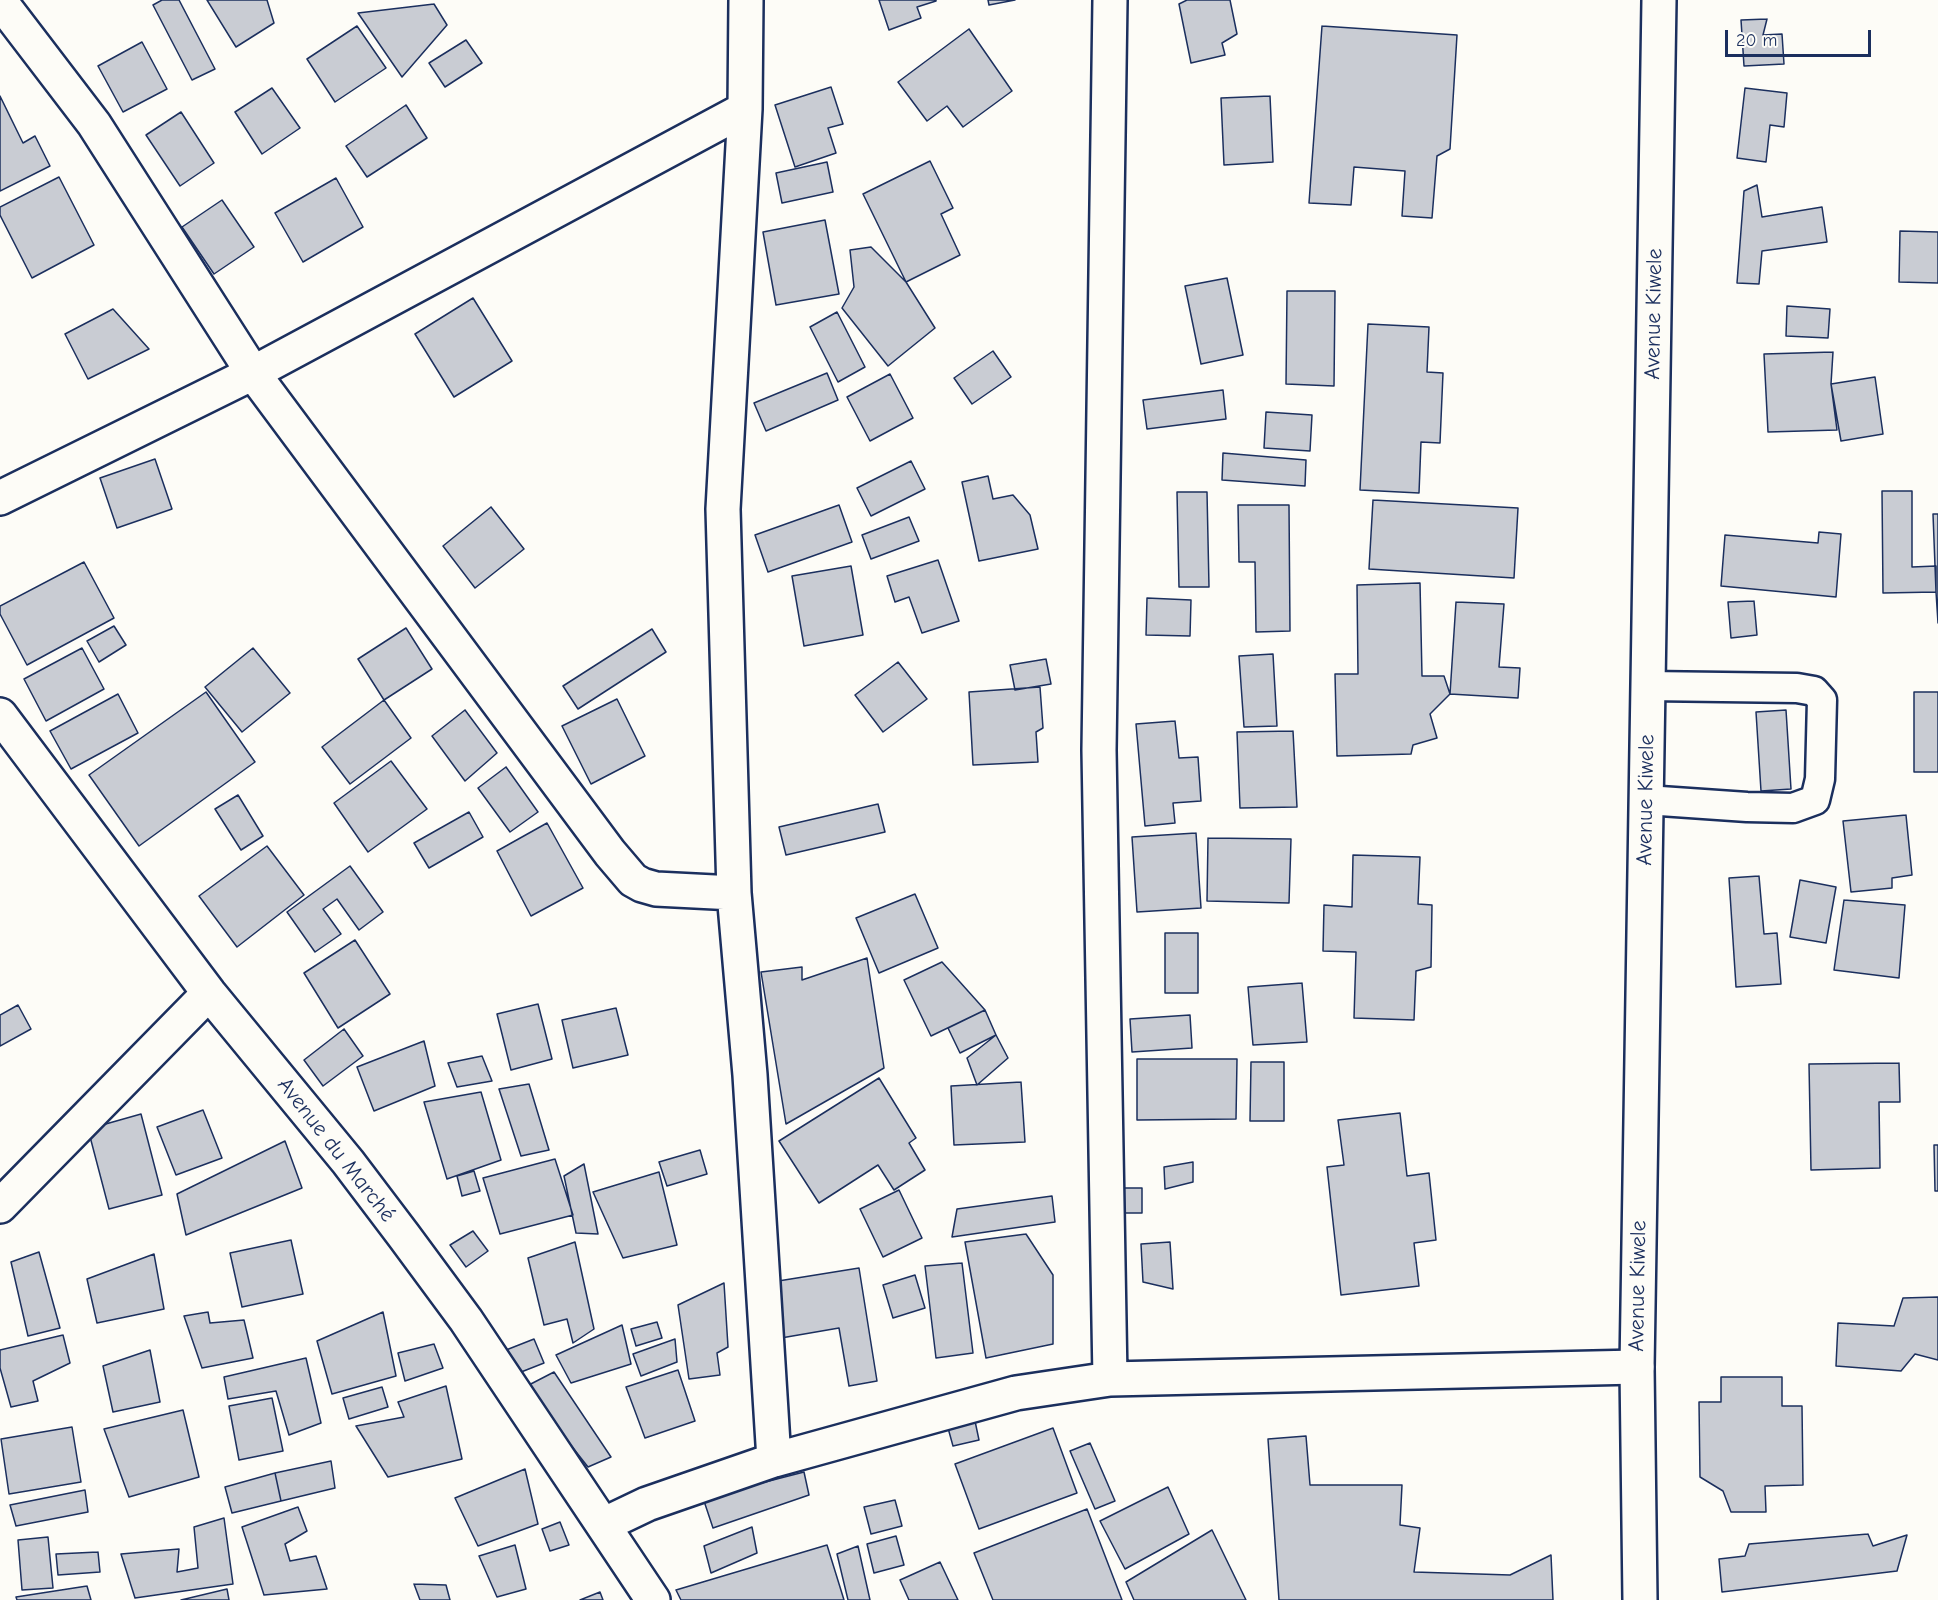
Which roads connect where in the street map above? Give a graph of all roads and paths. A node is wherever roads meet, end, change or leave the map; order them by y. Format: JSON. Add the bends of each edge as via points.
{"nodes":[{"id":1,"x":746,"y":0,"type":"edge"},
{"id":2,"x":1110,"y":0,"type":"edge"},
{"id":3,"x":1659,"y":0,"type":"edge"},
{"id":4,"x":0,"y":1,"type":"edge"},
{"id":5,"x":745,"y":109,"type":"junction"},
{"id":6,"x":253,"y":373,"type":"junction"},
{"id":7,"x":0,"y":498,"type":"edge"},
{"id":8,"x":1648,"y":686,"type":"junction"},
{"id":9,"x":0,"y":715,"type":"edge"},
{"id":10,"x":1646,"y":800,"type":"junction"},
{"id":11,"x":734,"y":893,"type":"junction"},
{"id":12,"x":209,"y":993,"type":"junction"},
{"id":13,"x":0,"y":1206,"type":"edge"},
{"id":14,"x":1637,"y":1367,"type":"junction"},
{"id":15,"x":1110,"y":1379,"type":"junction"},
{"id":16,"x":774,"y":1460,"type":"junction"},
{"id":17,"x":603,"y":1525,"type":"junction"},
{"id":18,"x":653,"y":1600,"type":"edge"},
{"id":19,"x":1640,"y":1600,"type":"edge"}],
"edges":[{"from":1,"to":5,"type":"street"},
{"from":2,"to":15,"type":"street","via":[[1099,750]]},
{"from":3,"to":8,"type":"street","name":"Avenue Kiwele"},
{"from":4,"to":6,"type":"street","via":[[94,124]]},
{"from":5,"to":6,"type":"street"},
{"from":5,"to":11,"type":"street","via":[[723,509]]},
{"from":6,"to":7,"type":"street"},
{"from":6,"to":11,"type":"street","via":[[633,880],[656,889]]},
{"from":8,"to":10,"type":"street","name":"Avenue Kiwele"},
{"from":8,"to":10,"type":"lane","via":[[1797,688],[1814,691],[1822,700],[1820,779],[1815,800],[1793,807],[1747,807]]},
{"from":9,"to":12,"type":"street","name":"Avenue du Marché"},
{"from":10,"to":14,"type":"street","name":"Avenue Kiwele"},
{"from":11,"to":16,"type":"street","via":[[750,1075]]},
{"from":12,"to":13,"type":"street"},
{"from":12,"to":17,"type":"street","name":"Avenue du Marché","via":[[404,1236],[466,1320]]},
{"from":14,"to":15,"type":"street"},
{"from":14,"to":19,"type":"street","name":"Avenue Kiwele"},
{"from":15,"to":16,"type":"street","via":[[1016,1393]]},
{"from":16,"to":17,"type":"street","via":[[647,1504]]},
{"from":17,"to":18,"type":"street","name":"Avenue du Marché"}]}
